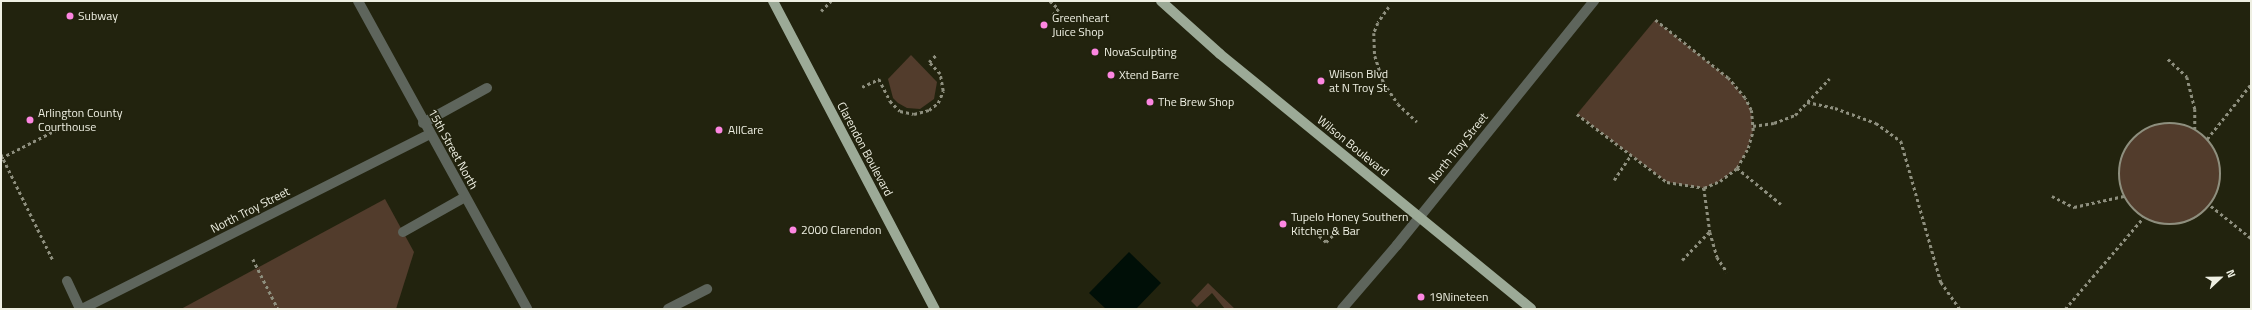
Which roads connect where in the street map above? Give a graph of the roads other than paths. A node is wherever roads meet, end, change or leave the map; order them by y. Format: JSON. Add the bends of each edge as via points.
{"nodes":[{"id":1,"x":358,"y":1,"type":"edge"},
{"id":2,"x":773,"y":1,"type":"edge"},
{"id":3,"x":1161,"y":1,"type":"edge"},
{"id":4,"x":1594,"y":1,"type":"edge"},
{"id":5,"x":487,"y":88,"type":"dead end"},
{"id":6,"x":424,"y":123,"type":"junction"},
{"id":7,"x":430,"y":134,"type":"junction"},
{"id":8,"x":465,"y":197,"type":"junction"},
{"id":9,"x":1419,"y":217,"type":"junction"},
{"id":10,"x":403,"y":232,"type":"dead end"},
{"id":11,"x":67,"y":282,"type":"dead end"},
{"id":12,"x":707,"y":289,"type":"dead end"},
{"id":13,"x":81,"y":309,"type":"edge"},
{"id":14,"x":527,"y":309,"type":"edge"},
{"id":15,"x":668,"y":309,"type":"edge"},
{"id":16,"x":934,"y":309,"type":"edge"},
{"id":17,"x":1342,"y":309,"type":"edge"},
{"id":18,"x":1531,"y":309,"type":"edge"}],
"edges":[{"from":1,"to":6,"type":"street","name":"15th Street North"},
{"from":2,"to":16,"type":"main road","name":"Clarendon Boulevard"},
{"from":3,"to":9,"type":"main road","name":"Wilson Boulevard","via":[[1220,54]]},
{"from":4,"to":9,"type":"street","name":"North Troy Street"},
{"from":5,"to":6,"type":"street"},
{"from":6,"to":7,"type":"street","name":"15th Street North"},
{"from":7,"to":8,"type":"street","name":"15th Street North"},
{"from":7,"to":13,"type":"street","name":"North Troy Street"},
{"from":8,"to":10,"type":"street"},
{"from":8,"to":14,"type":"street","name":"15th Street North"},
{"from":9,"to":17,"type":"street","name":"North Troy Street"},
{"from":9,"to":18,"type":"main road","name":"Wilson Boulevard"},
{"from":11,"to":13,"type":"street"},
{"from":12,"to":15,"type":"street"}]}
